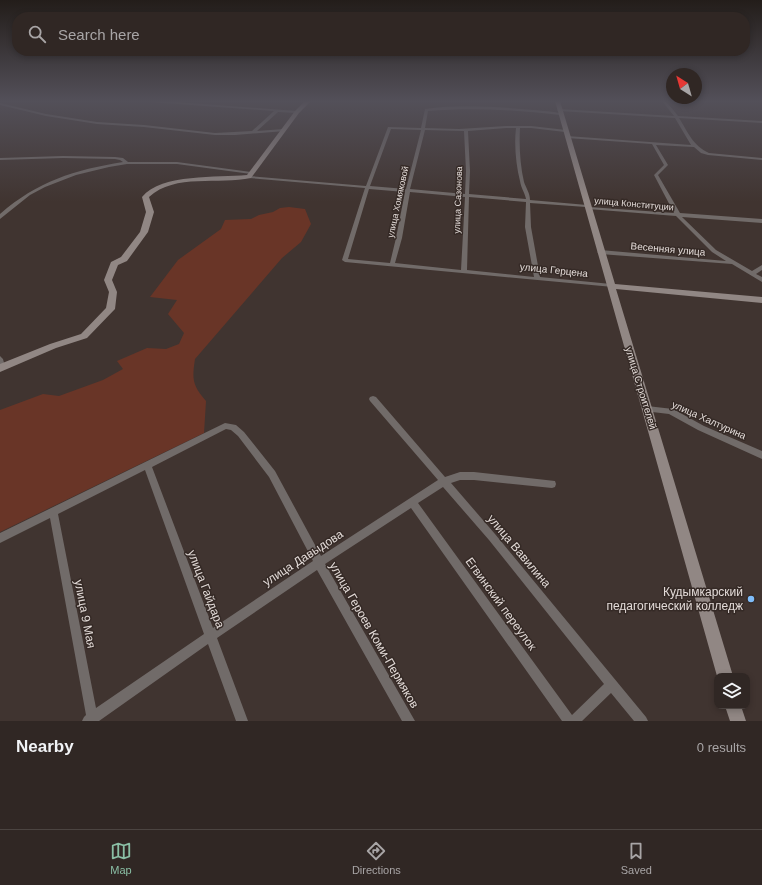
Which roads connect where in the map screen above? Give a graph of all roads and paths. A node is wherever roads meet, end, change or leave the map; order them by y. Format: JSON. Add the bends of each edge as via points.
{"nodes":[{"id":1,"x":566,"y":134,"type":"edge"},
{"id":2,"x":280,"y":135,"type":"edge"},
{"id":3,"x":387,"y":135,"type":"edge"},
{"id":4,"x":422,"y":135,"type":"edge"},
{"id":5,"x":466,"y":135,"type":"edge"},
{"id":6,"x":517,"y":135,"type":"edge"},
{"id":7,"x":572,"y":135,"type":"edge"},
{"id":8,"x":686,"y":135,"type":"edge"},
{"id":9,"x":653,"y":143,"type":"junction"},
{"id":10,"x":693,"y":146,"type":"junction"},
{"id":11,"x":0,"y":159,"type":"edge"},
{"id":12,"x":762,"y":159,"type":"edge"},
{"id":13,"x":127,"y":163,"type":"junction"},
{"id":14,"x":250,"y":175,"type":"junction"},
{"id":15,"x":368,"y":186,"type":"junction"},
{"id":16,"x":408,"y":191,"type":"junction"},
{"id":17,"x":467,"y":196,"type":"junction"},
{"id":18,"x":528,"y":201,"type":"junction"},
{"id":19,"x":588,"y":207,"type":"junction"},
{"id":20,"x":678,"y":215,"type":"junction"},
{"id":21,"x":0,"y":217,"type":"edge"},
{"id":22,"x":740,"y":220,"type":"junction"},
{"id":23,"x":762,"y":221,"type":"edge"},
{"id":24,"x":762,"y":226,"type":"edge"},
{"id":25,"x":600,"y":252,"type":"junction"},
{"id":26,"x":733,"y":263,"type":"junction"},
{"id":27,"x":392,"y":264,"type":"junction"},
{"id":28,"x":762,"y":267,"type":"edge"},
{"id":29,"x":464,"y":272,"type":"junction"},
{"id":30,"x":752,"y":274,"type":"junction"},
{"id":31,"x":537,"y":279,"type":"junction"},
{"id":32,"x":762,"y":280,"type":"edge"},
{"id":33,"x":611,"y":286,"type":"junction"},
{"id":34,"x":762,"y":300,"type":"edge"},
{"id":35,"x":0,"y":365,"type":"edge"},
{"id":36,"x":373,"y":399,"type":"dead end"},
{"id":37,"x":647,"y":409,"type":"junction"},
{"id":38,"x":762,"y":455,"type":"edge"},
{"id":39,"x":146,"y":465,"type":"junction"},
{"id":40,"x":444,"y":482,"type":"junction"},
{"id":41,"x":552,"y":484,"type":"dead end"},
{"id":42,"x":412,"y":502,"type":"junction"},
{"id":43,"x":53,"y":511,"type":"junction"},
{"id":44,"x":0,"y":538,"type":"edge"},
{"id":45,"x":319,"y":563,"type":"junction"},
{"id":46,"x":210,"y":637,"type":"junction"},
{"id":47,"x":723,"y":673,"type":"edge"},
{"id":48,"x":612,"y":684,"type":"junction"},
{"id":49,"x":734,"y":709,"type":"edge"},
{"id":50,"x":91,"y":720,"type":"edge"},
{"id":51,"x":242,"y":721,"type":"edge"},
{"id":52,"x":408,"y":721,"type":"edge"},
{"id":53,"x":569,"y":721,"type":"edge"},
{"id":54,"x":574,"y":721,"type":"edge"},
{"id":55,"x":642,"y":721,"type":"edge"},
{"id":56,"x":738,"y":721,"type":"edge"}],
"edges":[{"from":1,"to":19,"type":"street","name":"улица Строителей"},
{"from":2,"to":14,"type":"street"},
{"from":3,"to":15,"type":"street"},
{"from":4,"to":16,"type":"street","name":"улица Хомяковой"},
{"from":5,"to":17,"type":"street","name":"улица Сазонова"},
{"from":6,"to":18,"type":"street","via":[[522,182]]},
{"from":7,"to":9,"type":"street"},
{"from":8,"to":10,"type":"street"},
{"from":9,"to":10,"type":"street"},
{"from":9,"to":20,"type":"street","name":"улица Конституции","via":[[666,166],[656,175]]},
{"from":10,"to":12,"type":"street","via":[[708,154]]},
{"from":11,"to":13,"type":"street","via":[[94,157],[121,159]]},
{"from":13,"to":14,"type":"street","via":[[177,162]]},
{"from":13,"to":21,"type":"street","via":[[76,172],[39,187],[11,206]]},
{"from":14,"to":15,"type":"street","name":"улица Конституции"},
{"from":14,"to":35,"type":"street","via":[[193,179],[148,192],[145,197],[150,212],[144,232],[124,258],[114,264],[110,273],[108,280],[113,292],[110,309],[84,336]]},
{"from":15,"to":16,"type":"street","name":"улица Конституции"},
{"from":15,"to":27,"type":"street","name":"улица Герцена","via":[[345,260]]},
{"from":16,"to":17,"type":"street","name":"улица Конституции"},
{"from":16,"to":27,"type":"street","name":"улица Хомяковой"},
{"from":17,"to":18,"type":"street","name":"улица Конституции"},
{"from":17,"to":29,"type":"street","name":"улица Сазонова"},
{"from":18,"to":19,"type":"street","name":"улица Конституции"},
{"from":18,"to":31,"type":"street","via":[[528,227]]},
{"from":19,"to":20,"type":"street","name":"улица Конституции"},
{"from":19,"to":25,"type":"street","name":"улица Строителей"},
{"from":20,"to":22,"type":"street","name":"улица Конституции"},
{"from":20,"to":26,"type":"street","via":[[714,251]]},
{"from":22,"to":23,"type":"street","name":"улица Конституции"},
{"from":22,"to":24,"type":"street"},
{"from":25,"to":26,"type":"street","name":"Весенняя улица"},
{"from":25,"to":33,"type":"street","name":"улица Строителей"},
{"from":26,"to":30,"type":"street"},
{"from":27,"to":29,"type":"street","name":"улица Герцена"},
{"from":28,"to":30,"type":"street"},
{"from":29,"to":31,"type":"street","name":"улица Герцена"},
{"from":30,"to":32,"type":"street"},
{"from":31,"to":33,"type":"street","name":"улица Герцена"},
{"from":33,"to":34,"type":"street","name":"улица Герцена"},
{"from":33,"to":37,"type":"street","name":"улица Строителей"},
{"from":36,"to":40,"type":"street","name":"улица Вавилина"},
{"from":37,"to":38,"type":"street","name":"улица Халтурина","via":[[670,411]]},
{"from":37,"to":47,"type":"street","name":"улица Строителей"},
{"from":39,"to":43,"type":"street"},
{"from":39,"to":45,"type":"street","name":"улица Героев Коми-Пермяков","via":[[225,426],[233,427],[272,474]]},
{"from":39,"to":46,"type":"street","name":"улица Гайдара"},
{"from":40,"to":41,"type":"street","name":"улица Давыдова","via":[[460,476],[474,476]]},
{"from":40,"to":42,"type":"street","name":"улица Давыдова"},
{"from":40,"to":48,"type":"street","name":"улица Вавилина"},
{"from":42,"to":45,"type":"street","name":"улица Давыдова"},
{"from":42,"to":53,"type":"street","name":"Егвинский переулок"},
{"from":43,"to":44,"type":"street"},
{"from":43,"to":50,"type":"street","name":"улица 9 Мая"},
{"from":45,"to":46,"type":"street","name":"улица Давыдова"},
{"from":45,"to":52,"type":"street","name":"улица Героев Коми-Пермяков"},
{"from":46,"to":50,"type":"street","name":"улица Давыдова"},
{"from":46,"to":51,"type":"street","name":"улица Гайдара"},
{"from":48,"to":54,"type":"street"},
{"from":48,"to":55,"type":"street","name":"улица Вавилина"},
{"from":49,"to":56,"type":"street"}]}
